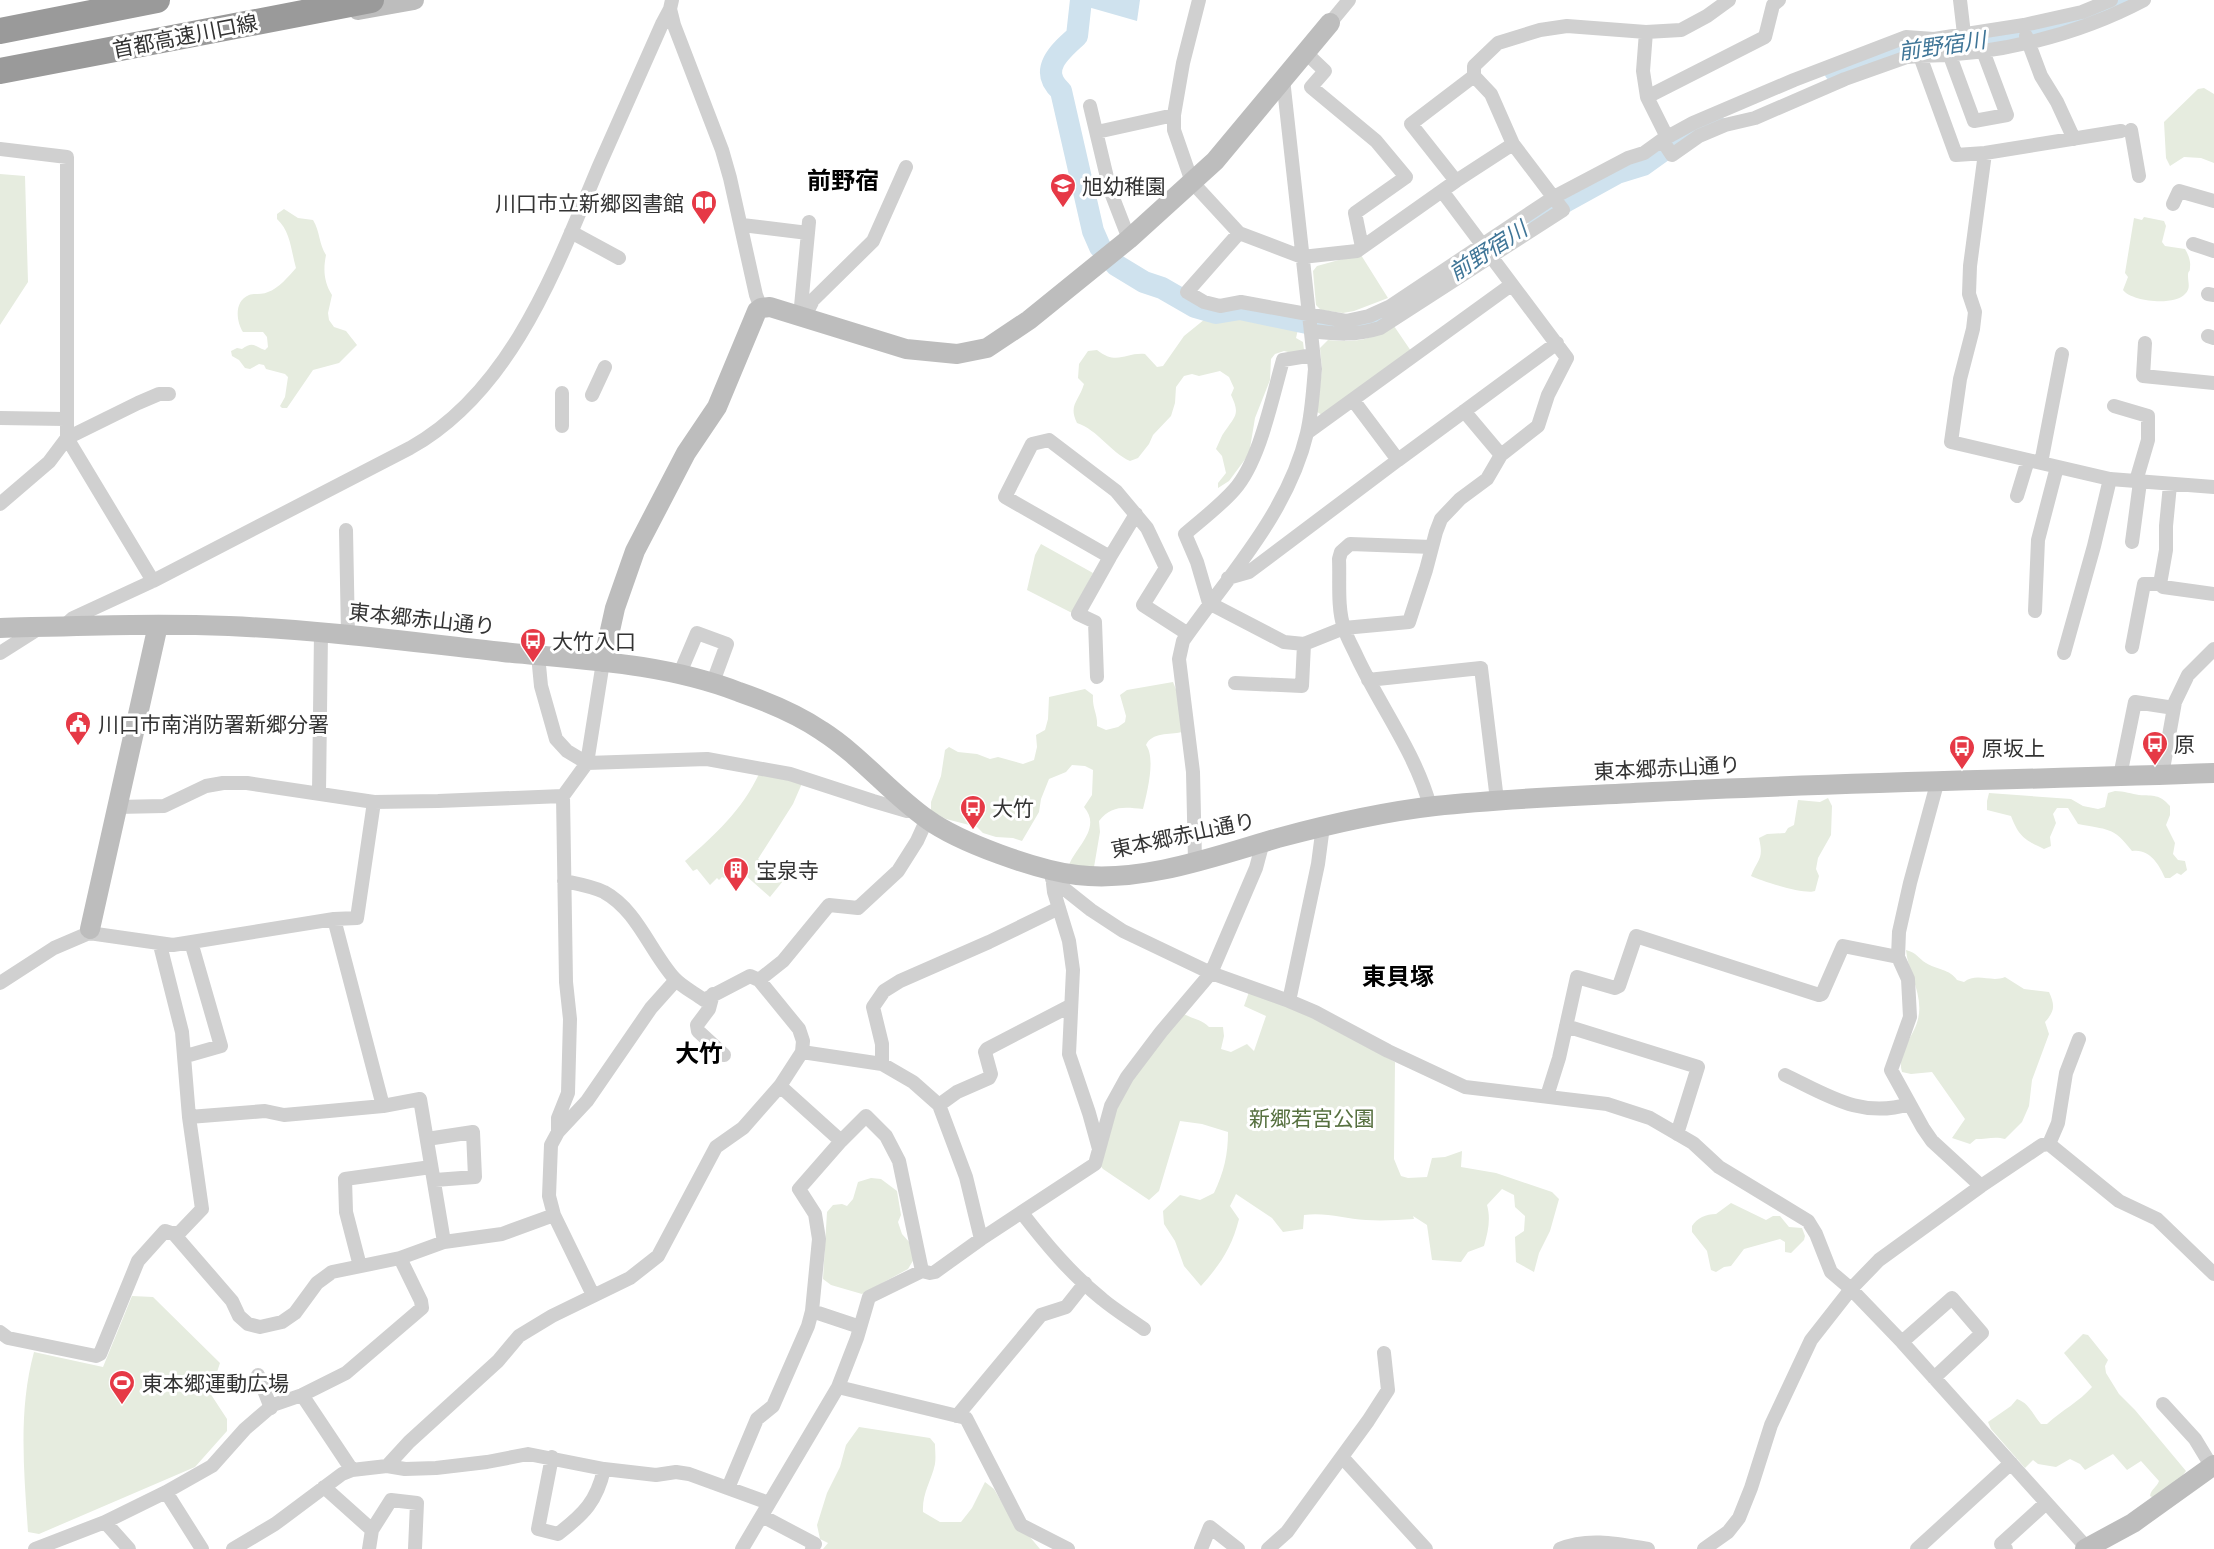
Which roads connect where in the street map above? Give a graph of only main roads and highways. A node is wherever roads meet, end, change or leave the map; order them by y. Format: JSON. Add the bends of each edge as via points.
{"nodes":[{"id":1,"x":157,"y":0,"type":"edge"},
{"id":2,"x":358,"y":0,"type":"edge"},
{"id":3,"x":371,"y":0,"type":"edge"},
{"id":4,"x":333,"y":7,"type":"junction"},
{"id":5,"x":0,"y":28,"type":"edge"},
{"id":6,"x":0,"y":71,"type":"edge"}],
"edges":[{"from":1,"to":5,"type":"highway","name":"首都高速川口線"},
{"from":2,"to":4,"type":"highway"},
{"from":3,"to":4,"type":"highway","name":"首都高速川口線"},
{"from":4,"to":6,"type":"highway","name":"首都高速川口線"}]}
